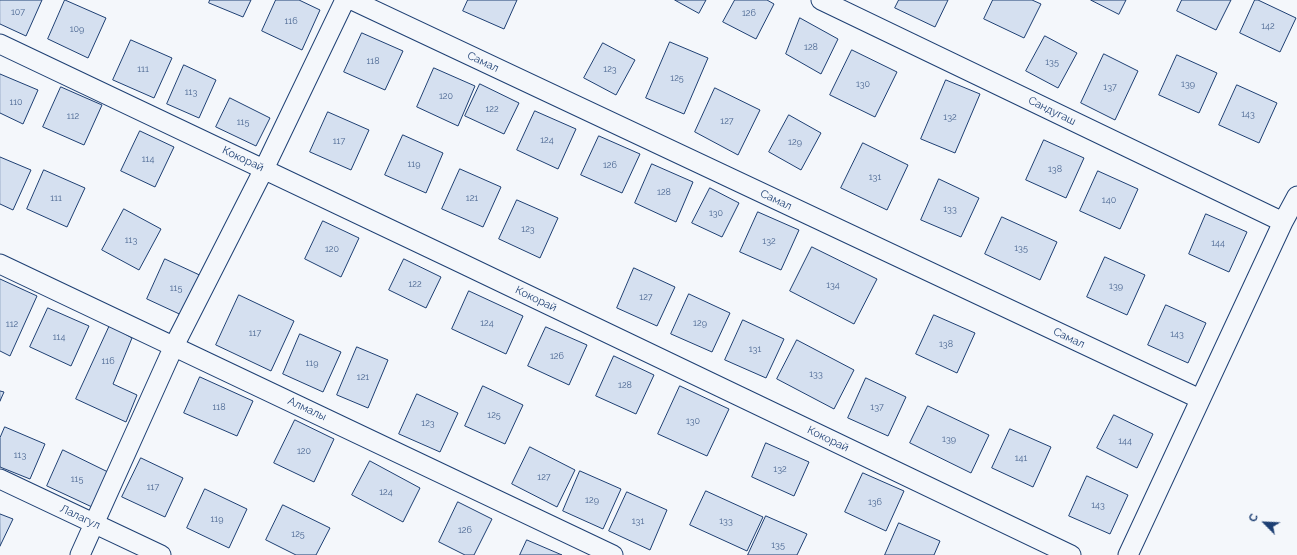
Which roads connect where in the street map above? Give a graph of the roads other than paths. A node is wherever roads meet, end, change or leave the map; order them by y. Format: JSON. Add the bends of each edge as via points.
{"nodes":[{"id":1,"x":345,"y":0,"type":"edge"},
{"id":2,"x":352,"y":0,"type":"edge"},
{"id":3,"x":821,"y":0,"type":"edge"},
{"id":4,"x":0,"y":44,"type":"edge"},
{"id":5,"x":264,"y":169,"type":"junction"},
{"id":6,"x":1297,"y":196,"type":"edge"},
{"id":7,"x":1283,"y":222,"type":"junction"},
{"id":8,"x":0,"y":264,"type":"edge"},
{"id":9,"x":174,"y":346,"type":"junction"},
{"id":10,"x":1200,"y":399,"type":"junction"},
{"id":11,"x":0,"y":479,"type":"edge"},
{"id":12,"x":95,"y":524,"type":"junction"},
{"id":13,"x":80,"y":555,"type":"edge"},
{"id":14,"x":161,"y":555,"type":"edge"},
{"id":15,"x":613,"y":555,"type":"edge"},
{"id":16,"x":1071,"y":555,"type":"edge"},
{"id":17,"x":1128,"y":555,"type":"edge"}],
"edges":[{"from":1,"to":5,"type":"street"},
{"from":2,"to":10,"type":"street","name":"Самал"},
{"from":3,"to":7,"type":"street","name":"Сандугаш"},
{"from":4,"to":5,"type":"street","name":"Кокорай"},
{"from":5,"to":9,"type":"street"},
{"from":5,"to":16,"type":"street","name":"Кокорай"},
{"from":6,"to":7,"type":"street"},
{"from":7,"to":10,"type":"street"},
{"from":8,"to":9,"type":"street","name":"Алмалы"},
{"from":9,"to":12,"type":"street"},
{"from":9,"to":15,"type":"street","name":"Алмалы"},
{"from":10,"to":17,"type":"street"},
{"from":11,"to":12,"type":"street","name":"Лалагул"},
{"from":12,"to":13,"type":"street"},
{"from":12,"to":14,"type":"street","name":"Лалагул"}]}
